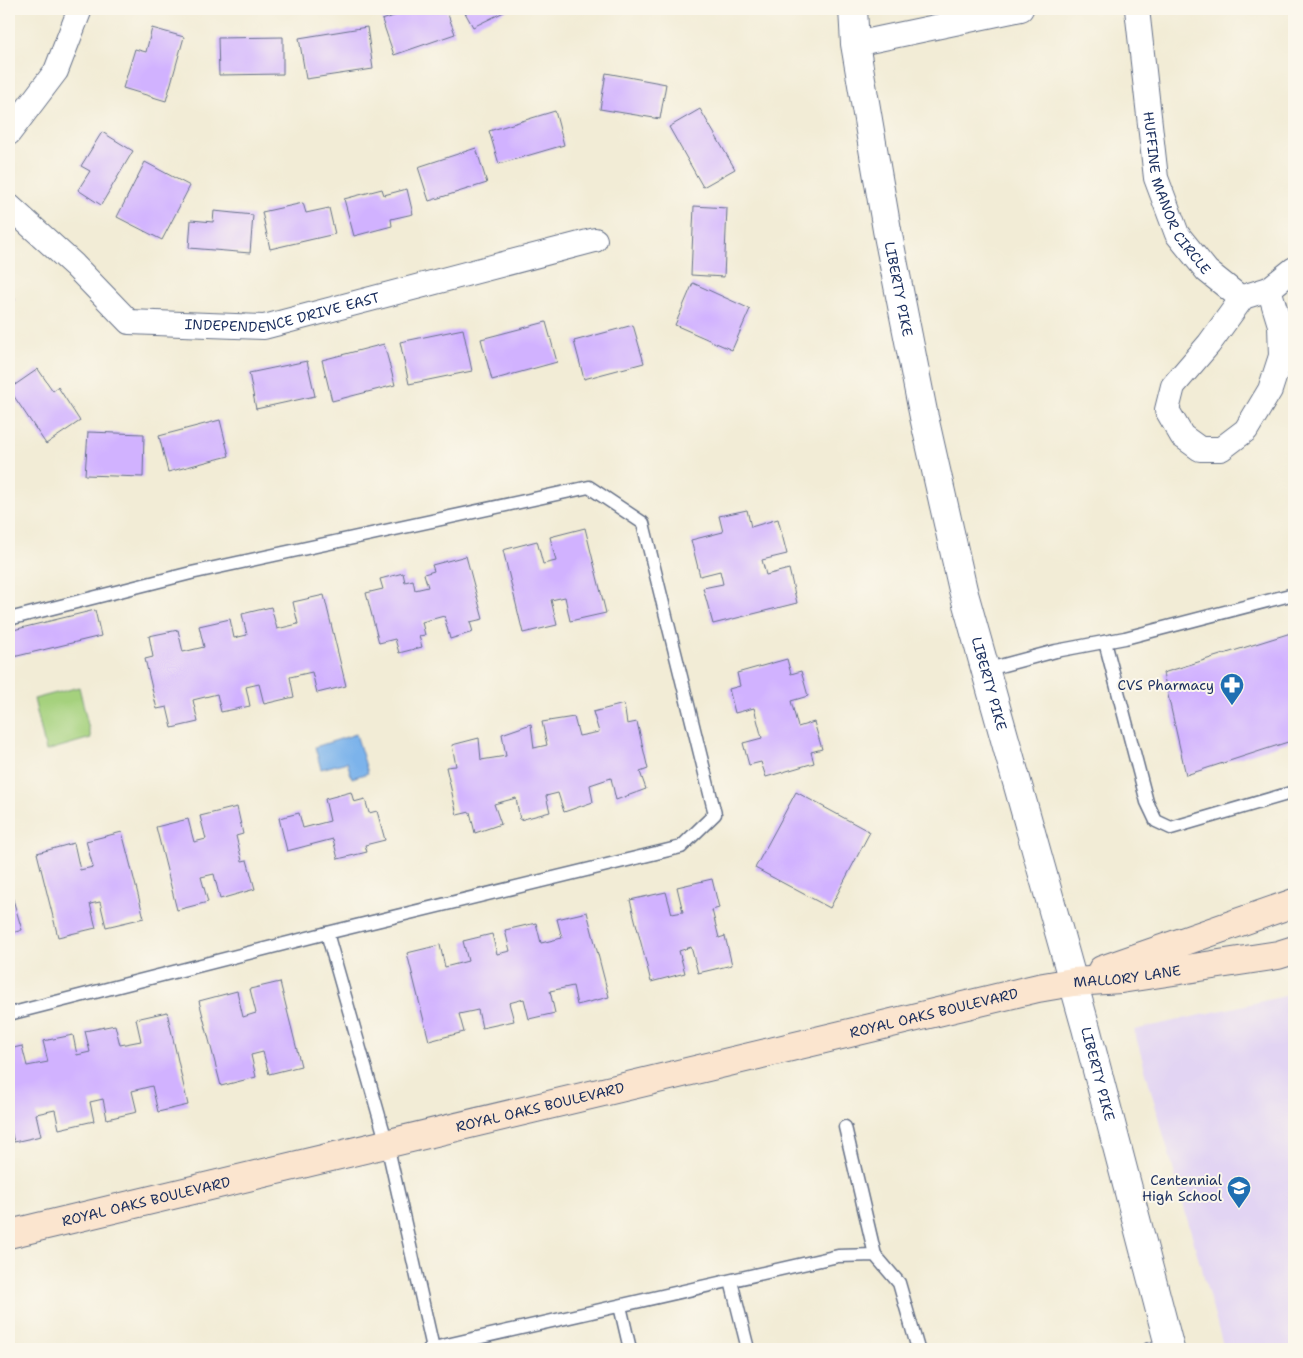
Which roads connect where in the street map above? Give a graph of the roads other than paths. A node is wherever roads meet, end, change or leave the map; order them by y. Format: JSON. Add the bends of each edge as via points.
{"nodes":[{"id":1,"x":80,"y":9,"type":"edge"},
{"id":2,"x":852,"y":9,"type":"edge"},
{"id":3,"x":1021,"y":9,"type":"edge"},
{"id":4,"x":1137,"y":9,"type":"edge"},
{"id":5,"x":855,"y":44,"type":"junction"},
{"id":6,"x":9,"y":132,"type":"edge"},
{"id":7,"x":9,"y":206,"type":"edge"},
{"id":8,"x":595,"y":240,"type":"dead end"},
{"id":9,"x":1294,"y":269,"type":"edge"},
{"id":10,"x":1270,"y":289,"type":"junction"},
{"id":11,"x":1243,"y":297,"type":"junction"},
{"id":12,"x":1294,"y":594,"type":"edge"},
{"id":13,"x":9,"y":619,"type":"edge"},
{"id":14,"x":1104,"y":642,"type":"junction"},
{"id":15,"x":985,"y":670,"type":"junction"},
{"id":16,"x":1294,"y":792,"type":"edge"},
{"id":17,"x":1294,"y":903,"type":"edge"},
{"id":18,"x":326,"y":933,"type":"junction"},
{"id":19,"x":1294,"y":950,"type":"edge"},
{"id":20,"x":1073,"y":982,"type":"junction"},
{"id":21,"x":9,"y":1014,"type":"edge"},
{"id":22,"x":845,"y":1128,"type":"dead end"},
{"id":23,"x":387,"y":1144,"type":"junction"},
{"id":24,"x":9,"y":1234,"type":"edge"},
{"id":25,"x":875,"y":1255,"type":"junction"},
{"id":26,"x":731,"y":1281,"type":"junction"},
{"id":27,"x":620,"y":1306,"type":"junction"},
{"id":28,"x":1163,"y":1348,"type":"edge"},
{"id":29,"x":431,"y":1349,"type":"edge"},
{"id":30,"x":630,"y":1349,"type":"edge"},
{"id":31,"x":748,"y":1349,"type":"edge"},
{"id":32,"x":918,"y":1349,"type":"edge"}],
"edges":[{"from":1,"to":6,"type":"street","via":[[56,71]]},
{"from":2,"to":5,"type":"street","name":"LIBERTY PIKE"},
{"from":3,"to":5,"type":"street"},
{"from":4,"to":11,"type":"street","name":"HUFFINE MANOR CIRCLE","via":[[1156,178],[1177,234],[1208,271]]},
{"from":5,"to":15,"type":"street","name":"LIBERTY PIKE","via":[[924,418],[963,590]]},
{"from":7,"to":8,"type":"street","name":"INDEPENDENCE DRIVE EAST","via":[[74,265],[129,322],[264,326]]},
{"from":9,"to":10,"type":"street"},
{"from":10,"to":11,"type":"street"},
{"from":10,"to":11,"type":"street","via":[[1280,325],[1281,356],[1270,390],[1246,430],[1222,449],[1200,449],[1182,436],[1167,410],[1173,386]]},
{"from":12,"to":14,"type":"lane"},
{"from":13,"to":18,"type":"lane","via":[[191,574],[589,486],[643,523],[715,814],[681,847]]},
{"from":14,"to":15,"type":"lane"},
{"from":14,"to":16,"type":"lane","via":[[1147,802],[1156,821],[1172,828]]},
{"from":15,"to":20,"type":"street","name":"LIBERTY PIKE"},
{"from":17,"to":20,"type":"main road","name":"MALLORY LANE"},
{"from":18,"to":21,"type":"lane"},
{"from":18,"to":23,"type":"lane"},
{"from":19,"to":20,"type":"main road","name":"MALLORY LANE","via":[[1121,979]]},
{"from":20,"to":23,"type":"main road","name":"ROYAL OAKS BOULEVARD"},
{"from":20,"to":28,"type":"street","name":"LIBERTY PIKE"},
{"from":22,"to":25,"type":"lane"},
{"from":23,"to":24,"type":"main road","name":"ROYAL OAKS BOULEVARD"},
{"from":23,"to":29,"type":"lane"},
{"from":25,"to":26,"type":"lane","via":[[838,1256]]},
{"from":25,"to":32,"type":"lane","via":[[898,1283]]},
{"from":26,"to":27,"type":"lane"},
{"from":26,"to":31,"type":"lane"},
{"from":27,"to":29,"type":"lane"},
{"from":27,"to":30,"type":"lane"}]}
